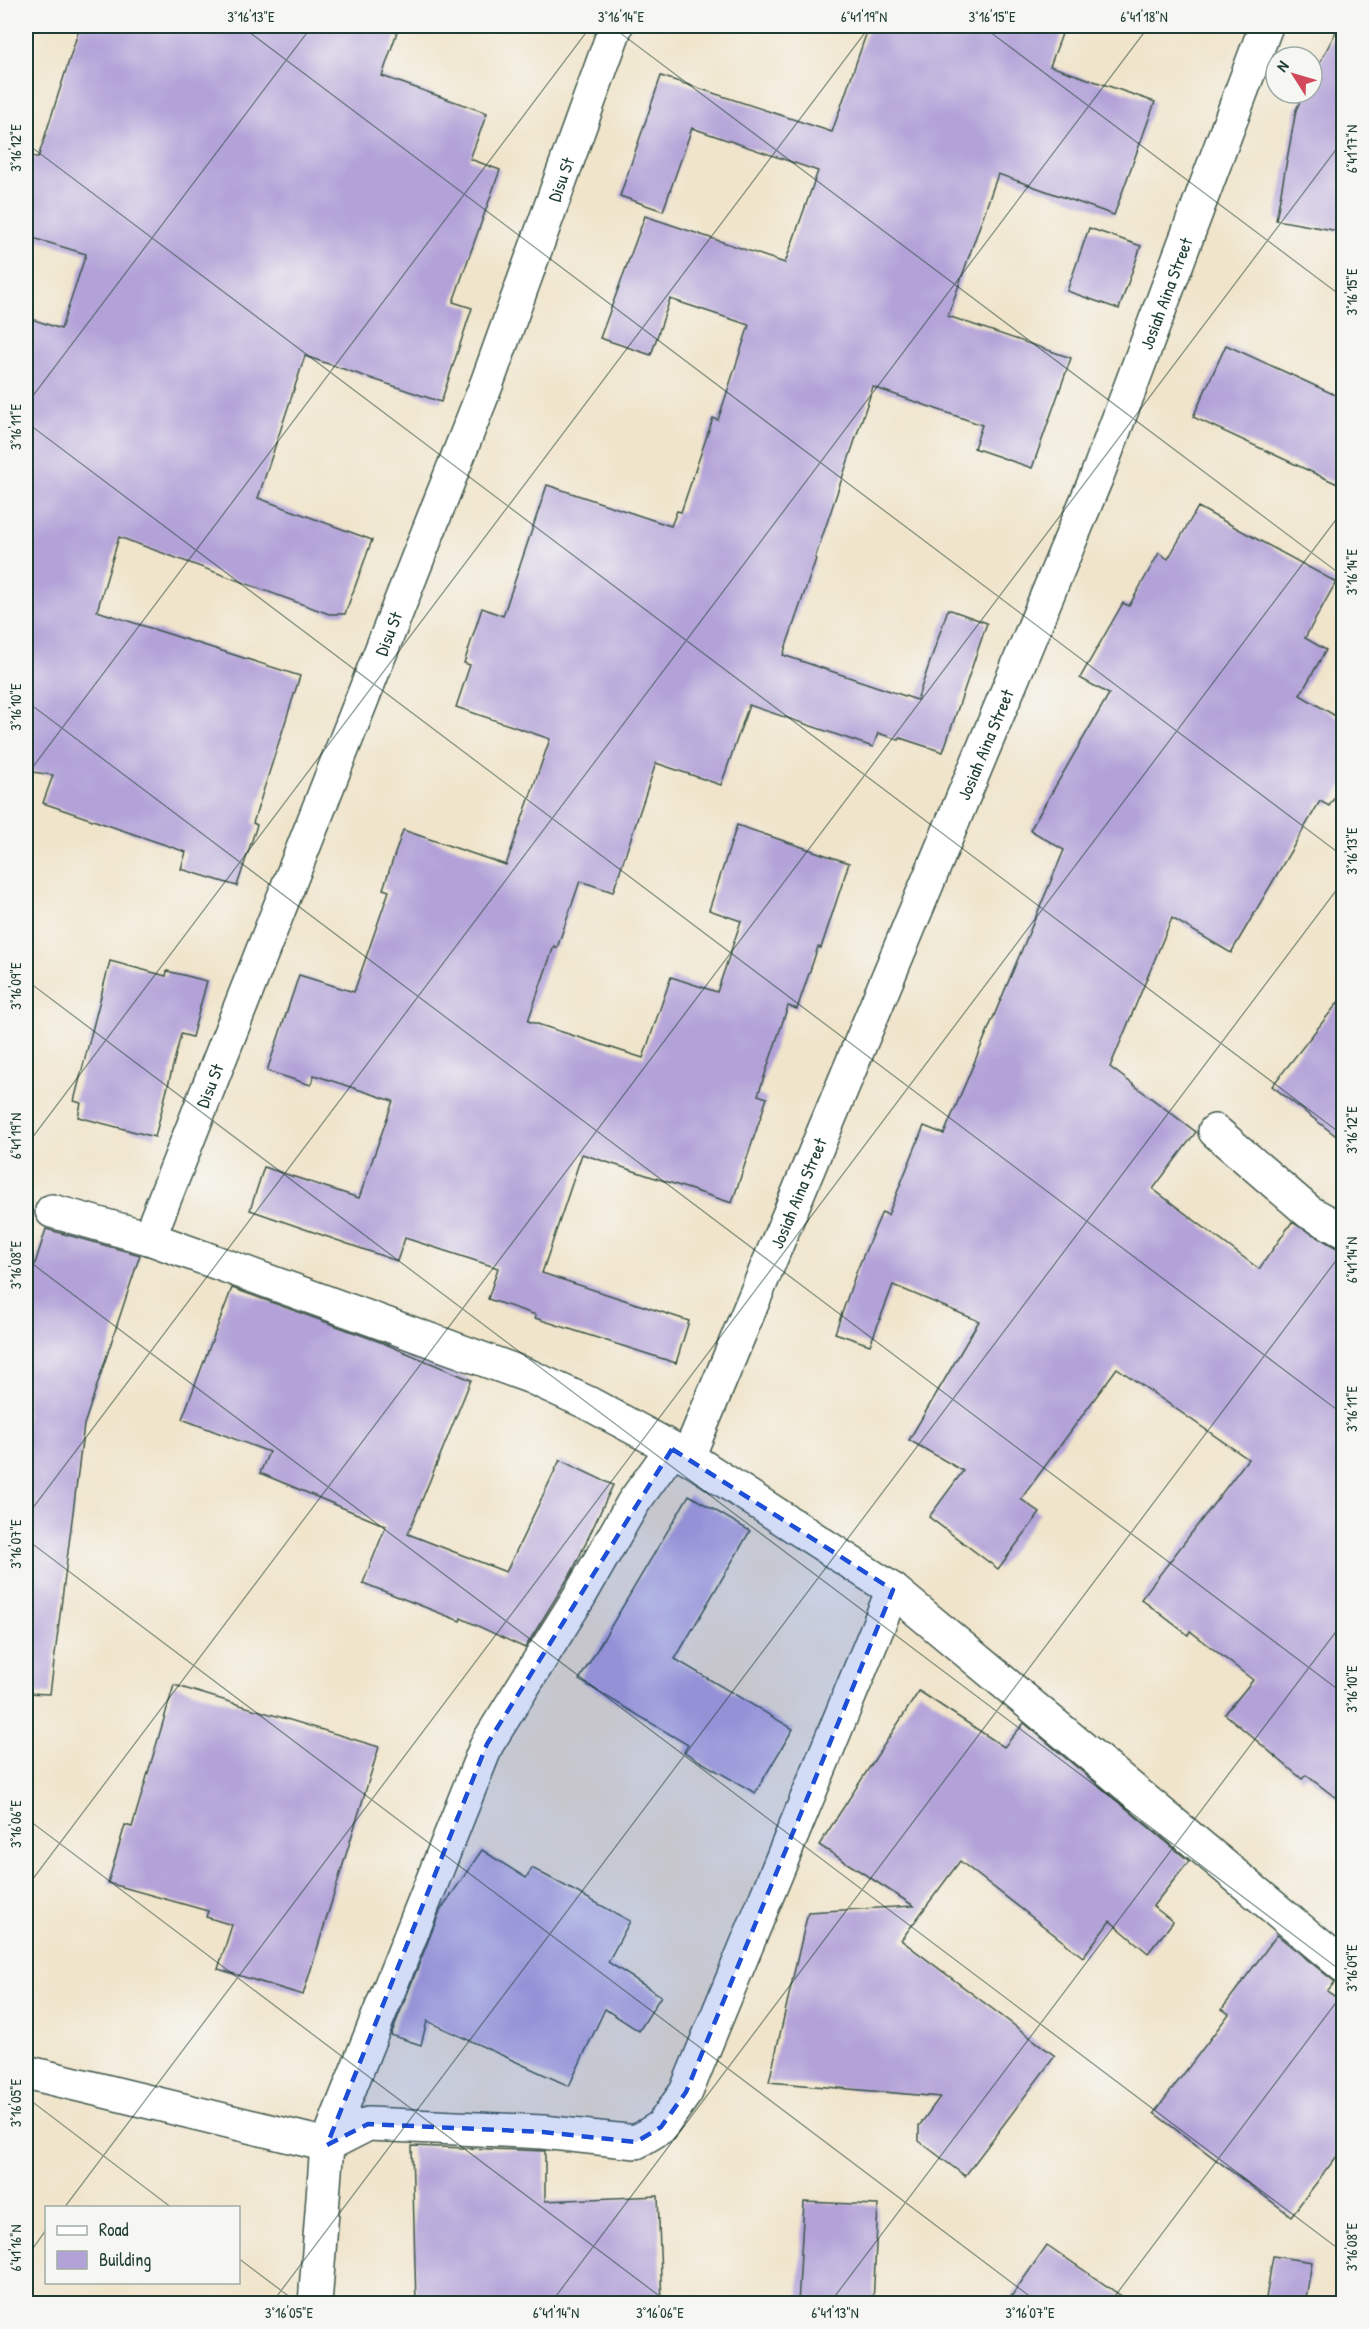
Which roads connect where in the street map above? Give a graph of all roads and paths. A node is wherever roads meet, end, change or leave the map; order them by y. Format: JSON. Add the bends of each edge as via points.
{"nodes":[{"id":1,"x":616,"y":26,"type":"edge"},
{"id":2,"x":1266,"y":26,"type":"edge"},
{"id":3,"x":1215,"y":1131,"type":"dead end"},
{"id":4,"x":52,"y":1211,"type":"dead end"},
{"id":5,"x":1344,"y":1231,"type":"edge"},
{"id":6,"x":149,"y":1238,"type":"junction"},
{"id":7,"x":680,"y":1453,"type":"junction"},
{"id":8,"x":893,"y":1590,"type":"junction"},
{"id":9,"x":1344,"y":1966,"type":"edge"},
{"id":10,"x":26,"y":2072,"type":"edge"},
{"id":11,"x":327,"y":2145,"type":"junction"},
{"id":12,"x":315,"y":2304,"type":"edge"}],
"edges":[{"from":1,"to":6,"type":"street","name":"Disu St","via":[[487,383]]},
{"from":2,"to":7,"type":"street","name":"Josiah Aina Street","via":[[1097,476]]},
{"from":3,"to":5,"type":"street","via":[[1309,1212]]},
{"from":4,"to":6,"type":"street"},
{"from":6,"to":7,"type":"street","via":[[529,1376],[588,1402]]},
{"from":7,"to":8,"type":"street"},
{"from":7,"to":11,"type":"street","name":"Josiah Aina Street","via":[[633,1503],[487,1744]]},
{"from":8,"to":9,"type":"street"},
{"from":8,"to":11,"type":"street","via":[[686,2092],[661,2127],[636,2142],[441,2125],[368,2124]]},
{"from":10,"to":11,"type":"street"},
{"from":11,"to":12,"type":"street","name":"Josiah Aina Street"}]}
